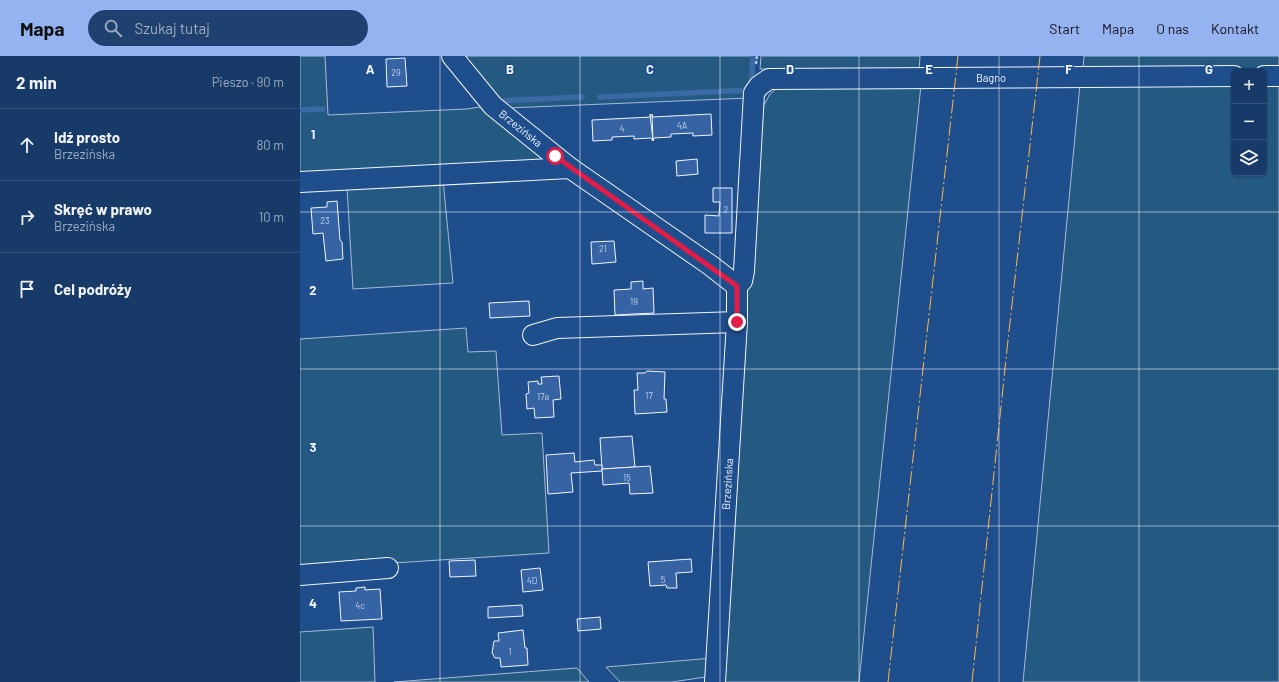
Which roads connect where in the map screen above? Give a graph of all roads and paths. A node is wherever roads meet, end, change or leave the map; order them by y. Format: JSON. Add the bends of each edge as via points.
{"nodes":[{"id":1,"x":452,"y":56,"type":"edge"},
{"id":2,"x":1231,"y":76,"type":"edge"},
{"id":3,"x":1267,"y":76,"type":"edge"},
{"id":4,"x":1279,"y":76,"type":"edge"},
{"id":5,"x":754,"y":93,"type":"joint"},
{"id":6,"x":570,"y":168,"type":"junction"},
{"id":7,"x":300,"y":182,"type":"edge"},
{"id":8,"x":737,"y":286,"type":"junction"},
{"id":9,"x":737,"y":322,"type":"junction"},
{"id":10,"x":533,"y":335,"type":"dead end"},
{"id":11,"x":388,"y":568,"type":"dead end"},
{"id":12,"x":300,"y":575,"type":"edge"},
{"id":13,"x":715,"y":682,"type":"edge"}],
"edges":[{"from":1,"to":6,"type":"street","name":"Brzezińska","via":[[493,106]]},
{"from":2,"to":5,"type":"street","name":"Bagno","via":[[769,79]]},
{"from":3,"to":4,"type":"street"},
{"from":5,"to":8,"type":"street","name":"Brzezińska","via":[[744,272],[742,281]]},
{"from":6,"to":7,"type":"street"},
{"from":6,"to":8,"type":"street","name":"Brzezińska"},
{"from":8,"to":9,"type":"street","name":"Brzezińska"},
{"from":9,"to":10,"type":"street","via":[[557,328]]},
{"from":9,"to":13,"type":"street","name":"Brzezińska"},
{"from":11,"to":12,"type":"street"}]}
